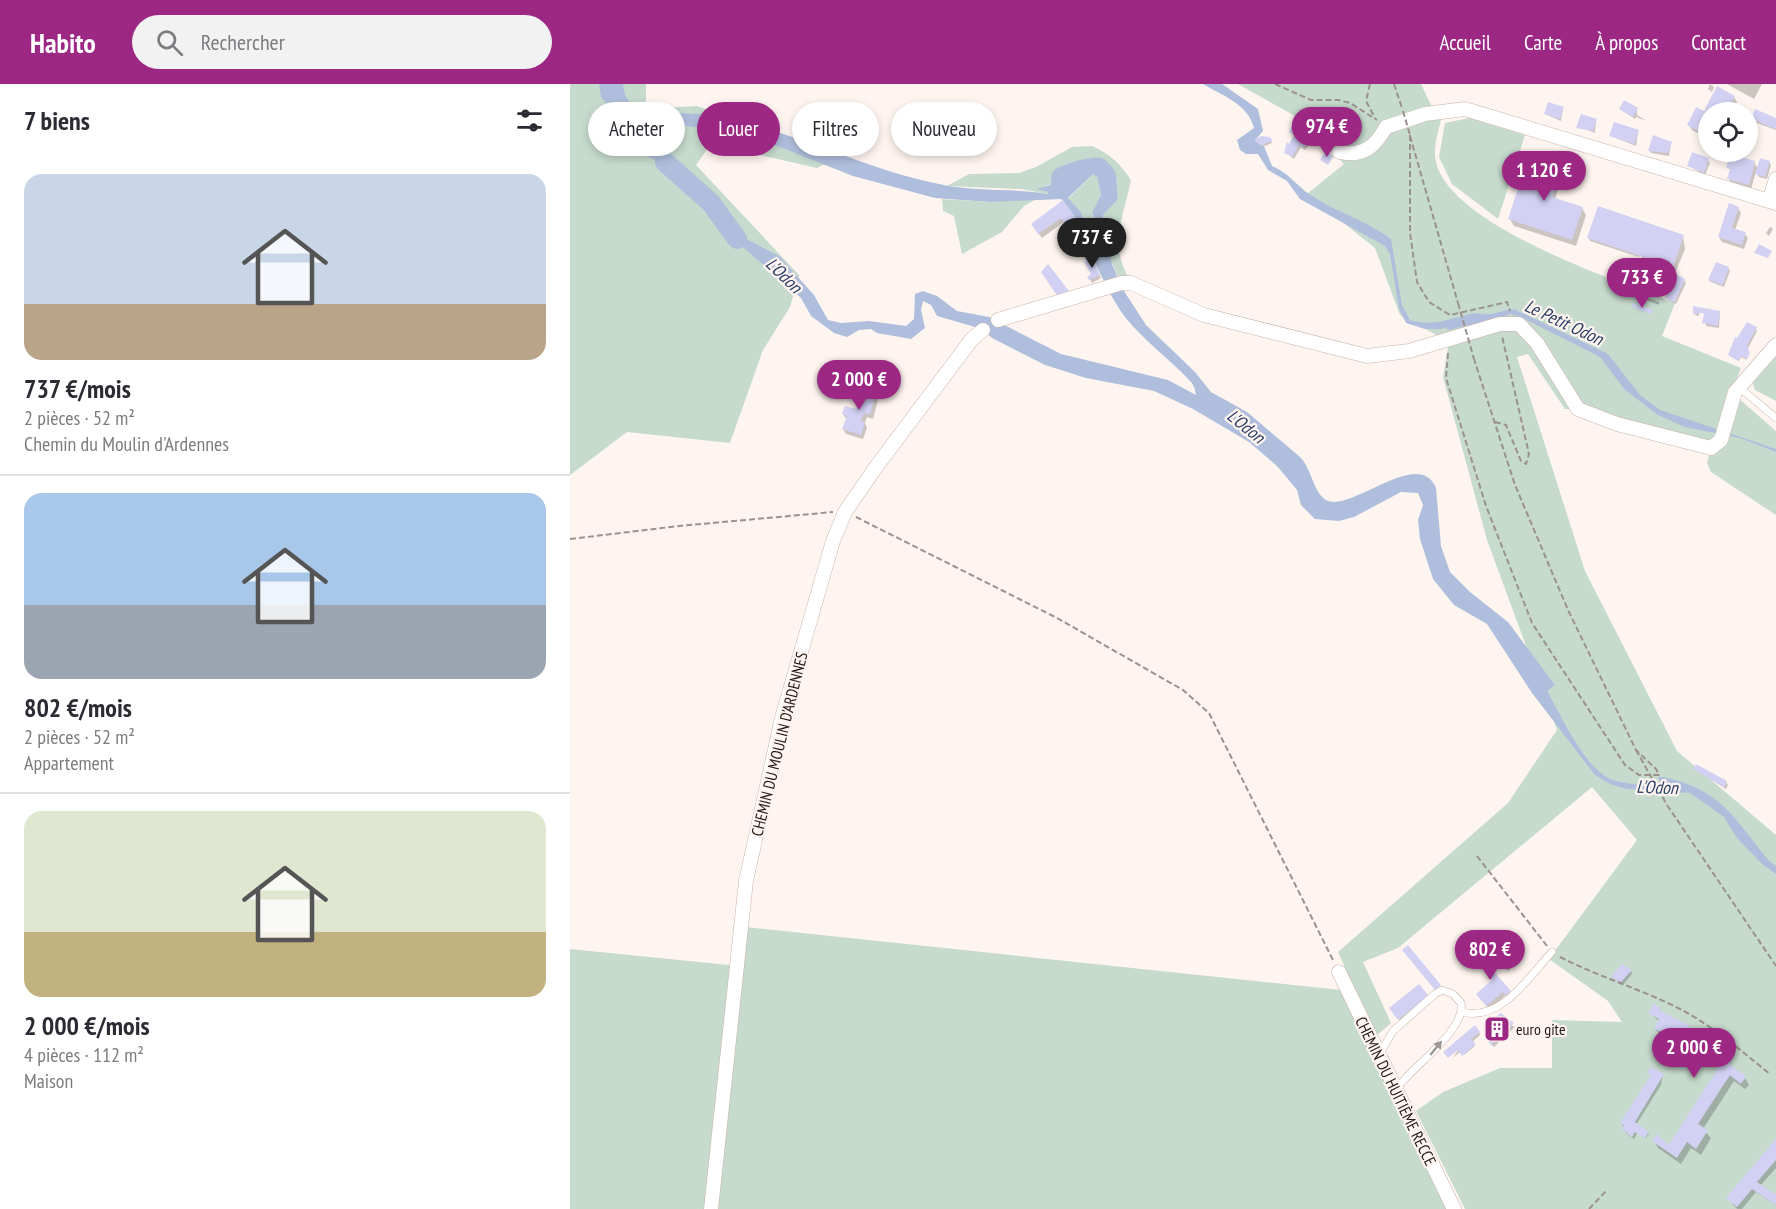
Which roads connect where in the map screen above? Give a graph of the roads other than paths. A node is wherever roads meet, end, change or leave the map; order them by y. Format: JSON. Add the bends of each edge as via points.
{"nodes":[{"id":1,"x":1339,"y":152,"type":"dead end"},
{"id":2,"x":1776,"y":179,"type":"edge"},
{"id":3,"x":1772,"y":202,"type":"edge"},
{"id":4,"x":998,"y":320,"type":"dead end"},
{"id":5,"x":983,"y":330,"type":"dead end"},
{"id":6,"x":1776,"y":345,"type":"edge"},
{"id":7,"x":1739,"y":387,"type":"junction"},
{"id":8,"x":1776,"y":418,"type":"edge"},
{"id":9,"x":1552,"y":952,"type":"road end"},
{"id":10,"x":1339,"y":972,"type":"road end"},
{"id":11,"x":1462,"y":1012,"type":"junction"},
{"id":12,"x":1379,"y":1054,"type":"junction"},
{"id":13,"x":1396,"y":1090,"type":"junction"},
{"id":14,"x":711,"y":1209,"type":"edge"},
{"id":15,"x":1454,"y":1209,"type":"edge"}],
"edges":[{"from":1,"to":3,"type":"street","via":[[1366,152],[1378,142],[1381,123],[1465,109]]},
{"from":2,"to":3,"type":"street"},
{"from":4,"to":7,"type":"street","via":[[1131,283],[1204,315],[1367,356],[1409,351],[1500,324],[1519,324],[1537,343],[1578,409],[1617,424],[1711,448],[1723,434]]},
{"from":5,"to":14,"type":"street","name":"CHEMIN DU MOULIN D'ARDENNES","via":[[972,339],[845,512],[833,541],[782,718],[746,881]]},
{"from":6,"to":7,"type":"street"},
{"from":7,"to":8,"type":"lane"},
{"from":9,"to":11,"type":"lane","via":[[1505,1002],[1484,1014]]},
{"from":10,"to":12,"type":"street","name":"CHEMIN DU HUITIÈME RECCE"},
{"from":11,"to":12,"type":"lane","via":[[1459,999],[1442,990],[1393,1031]]},
{"from":13,"to":11,"type":"lane","one_way":true,"via":[[1452,1030]]},
{"from":12,"to":13,"type":"street","name":"CHEMIN DU HUITIÈME RECCE"},
{"from":13,"to":15,"type":"street","name":"CHEMIN DU HUITIÈME RECCE"}]}
